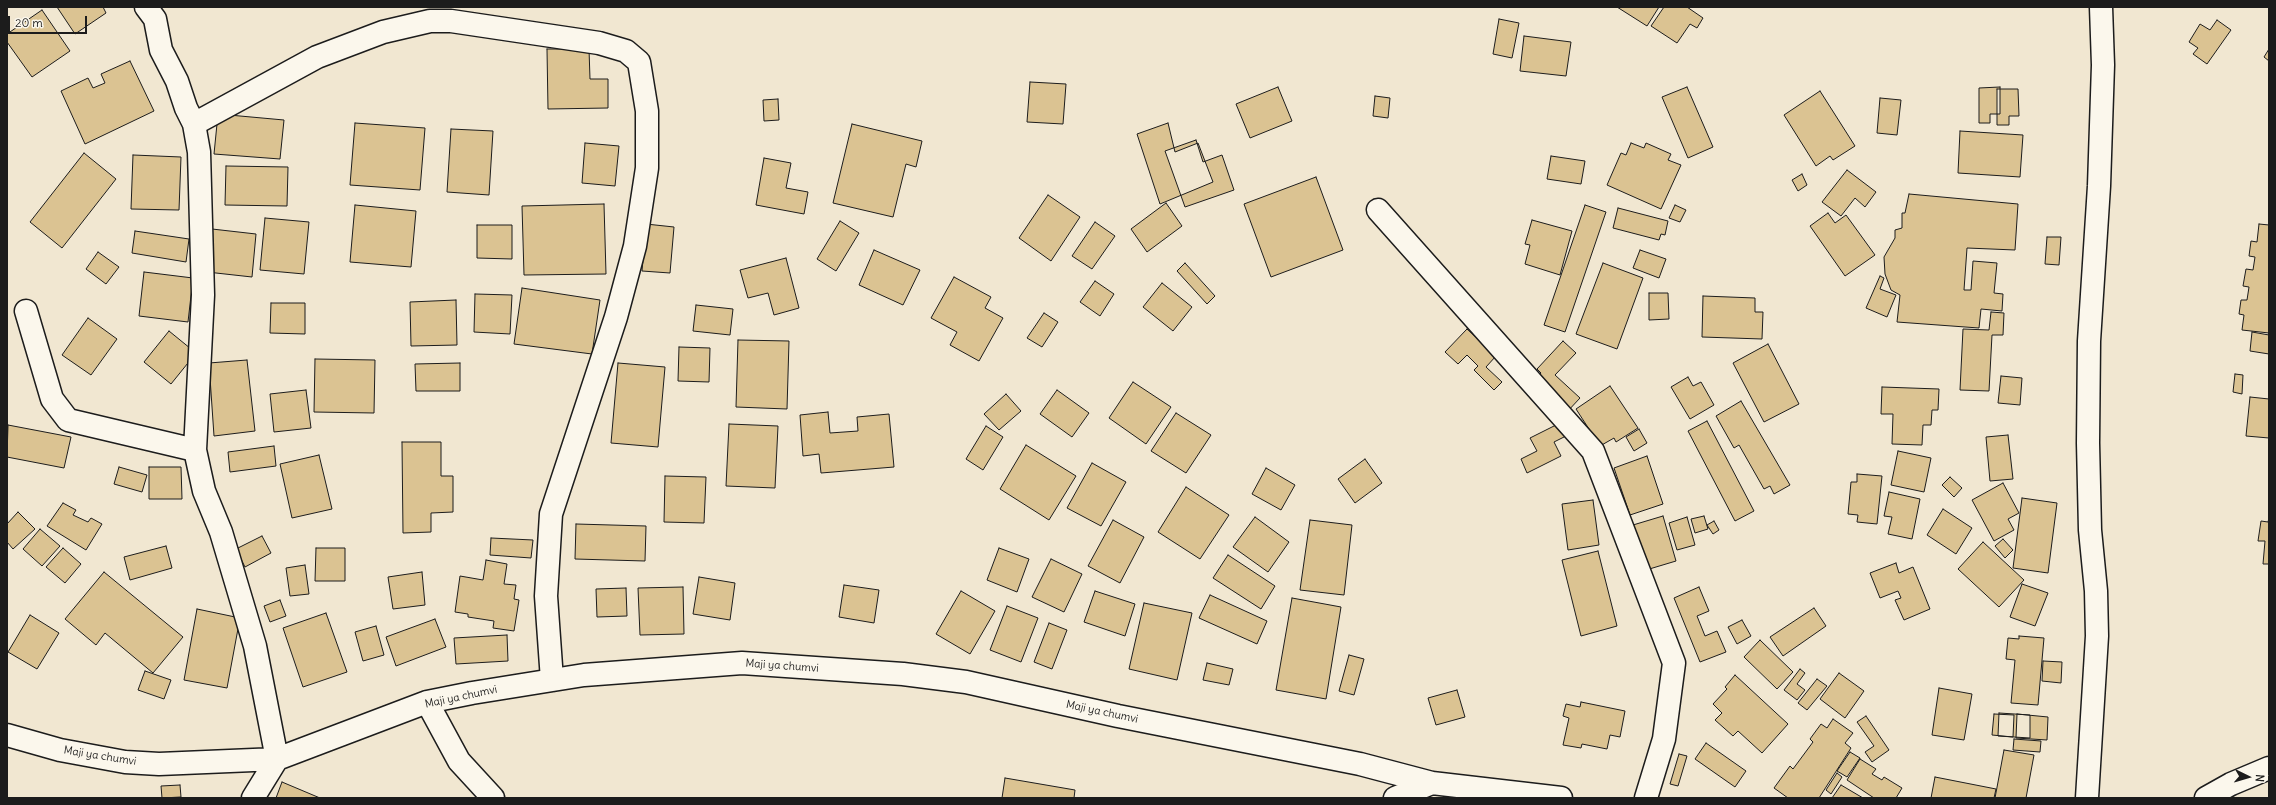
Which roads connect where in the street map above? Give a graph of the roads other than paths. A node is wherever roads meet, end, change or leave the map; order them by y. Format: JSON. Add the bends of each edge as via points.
{"nodes":[{"id":1,"x":146,"y":7,"type":"edge"},
{"id":2,"x":2101,"y":7,"type":"edge"},
{"id":3,"x":194,"y":124,"type":"junction"},
{"id":4,"x":1378,"y":210,"type":"dead end"},
{"id":5,"x":26,"y":310,"type":"dead end"},
{"id":6,"x":195,"y":450,"type":"junction"},
{"id":7,"x":552,"y":680,"type":"junction"},
{"id":8,"x":427,"y":702,"type":"junction"},
{"id":9,"x":7,"y":735,"type":"edge"},
{"id":10,"x":277,"y":759,"type":"junction"},
{"id":11,"x":2269,"y":768,"type":"edge"},
{"id":12,"x":1432,"y":783,"type":"junction"},
{"id":13,"x":252,"y":798,"type":"edge"},
{"id":14,"x":493,"y":798,"type":"edge"},
{"id":15,"x":1395,"y":798,"type":"edge"},
{"id":16,"x":1561,"y":798,"type":"edge"},
{"id":17,"x":1646,"y":798,"type":"edge"},
{"id":18,"x":2088,"y":798,"type":"edge"},
{"id":19,"x":2206,"y":798,"type":"edge"}],
"edges":[{"from":1,"to":3,"type":"street","via":[[155,19],[161,50]]},
{"from":2,"to":18,"type":"street","via":[[2103,65],[2090,341],[2088,443],[2090,530],[2097,636]]},
{"from":3,"to":6,"type":"street","via":[[199,152],[203,295]]},
{"from":3,"to":7,"type":"street","via":[[317,57],[383,32],[430,21],[451,21],[599,43],[626,51],[639,62],[647,111],[647,168],[635,246],[616,317],[552,514],[546,596]]},
{"from":4,"to":17,"type":"street","via":[[1593,451],[1674,663],[1664,739]]},
{"from":5,"to":6,"type":"street","via":[[52,399],[68,420]]},
{"from":6,"to":10,"type":"street","via":[[204,491],[221,532],[255,646]]},
{"from":7,"to":8,"type":"street","name":"Maji ya chumvi"},
{"from":7,"to":12,"type":"street","name":"Maji ya chumvi","via":[[652,669],[742,663],[903,674],[966,682],[1360,764]]},
{"from":8,"to":10,"type":"street","name":"Maji ya chumvi"},
{"from":8,"to":14,"type":"street","via":[[459,761]]},
{"from":9,"to":10,"type":"street","name":"Maji ya chumvi","via":[[60,750],[125,762],[159,764]]},
{"from":10,"to":13,"type":"street"},
{"from":11,"to":19,"type":"street"},
{"from":12,"to":15,"type":"street"},
{"from":12,"to":16,"type":"street","name":"Maji ya chumvi"}]}
